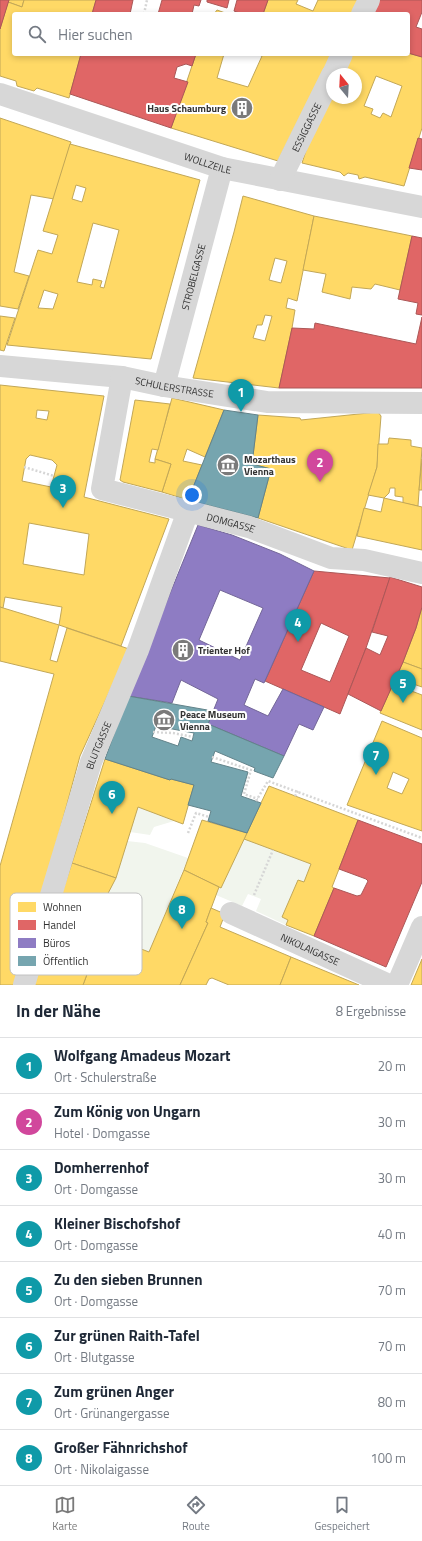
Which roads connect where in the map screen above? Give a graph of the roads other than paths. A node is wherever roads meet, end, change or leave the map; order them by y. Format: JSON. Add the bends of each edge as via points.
{"nodes":[{"id":1,"x":369,"y":0,"type":"edge"},
{"id":2,"x":363,"y":12,"type":"edge"},
{"id":3,"x":341,"y":56,"type":"edge"},
{"id":4,"x":335,"y":68,"type":"edge"},
{"id":5,"x":326,"y":87,"type":"edge"},
{"id":6,"x":0,"y":94,"type":"edge"},
{"id":7,"x":222,"y":168,"type":"junction"},
{"id":8,"x":280,"y":180,"type":"junction"},
{"id":9,"x":422,"y":207,"type":"edge"},
{"id":10,"x":0,"y":366,"type":"edge"},
{"id":11,"x":122,"y":377,"type":"junction"},
{"id":12,"x":164,"y":386,"type":"junction"},
{"id":13,"x":422,"y":403,"type":"edge"},
{"id":14,"x":188,"y":511,"type":"junction"},
{"id":15,"x":422,"y":573,"type":"edge"},
{"id":16,"x":52,"y":893,"type":"edge"},
{"id":17,"x":231,"y":913,"type":"dead end"},
{"id":18,"x":422,"y":927,"type":"edge"},
{"id":19,"x":27,"y":975,"type":"edge"},
{"id":20,"x":24,"y":985,"type":"edge"},
{"id":21,"x":389,"y":985,"type":"edge"},
{"id":22,"x":397,"y":985,"type":"edge"}],
"edges":[{"from":1,"to":2,"type":"street"},
{"from":3,"to":4,"type":"street","name":"ESSIGGASSE"},
{"from":5,"to":8,"type":"street","name":"ESSIGGASSE"},
{"from":6,"to":7,"type":"street","name":"WOLLZEILE"},
{"from":7,"to":8,"type":"street","name":"WOLLZEILE"},
{"from":7,"to":12,"type":"street","name":"STROBELGASSE"},
{"from":8,"to":9,"type":"street","name":"WOLLZEILE"},
{"from":10,"to":11,"type":"street","name":"SCHULERSTRASSE"},
{"from":11,"to":12,"type":"street","name":"SCHULERSTRASSE"},
{"from":11,"to":14,"type":"street","name":"DOMGASSE","via":[[102,489]]},
{"from":12,"to":13,"type":"street","name":"SCHULERSTRASSE","via":[[267,402]]},
{"from":14,"to":15,"type":"street","name":"DOMGASSE","via":[[249,527],[331,558],[364,560]]},
{"from":14,"to":16,"type":"street","name":"BLUTGASSE","via":[[138,650],[91,762]]},
{"from":17,"to":21,"type":"street","name":"NIKOLAIGASSE"},
{"from":18,"to":22,"type":"street"},
{"from":19,"to":20,"type":"street","name":"BLUTGASSE"}]}
